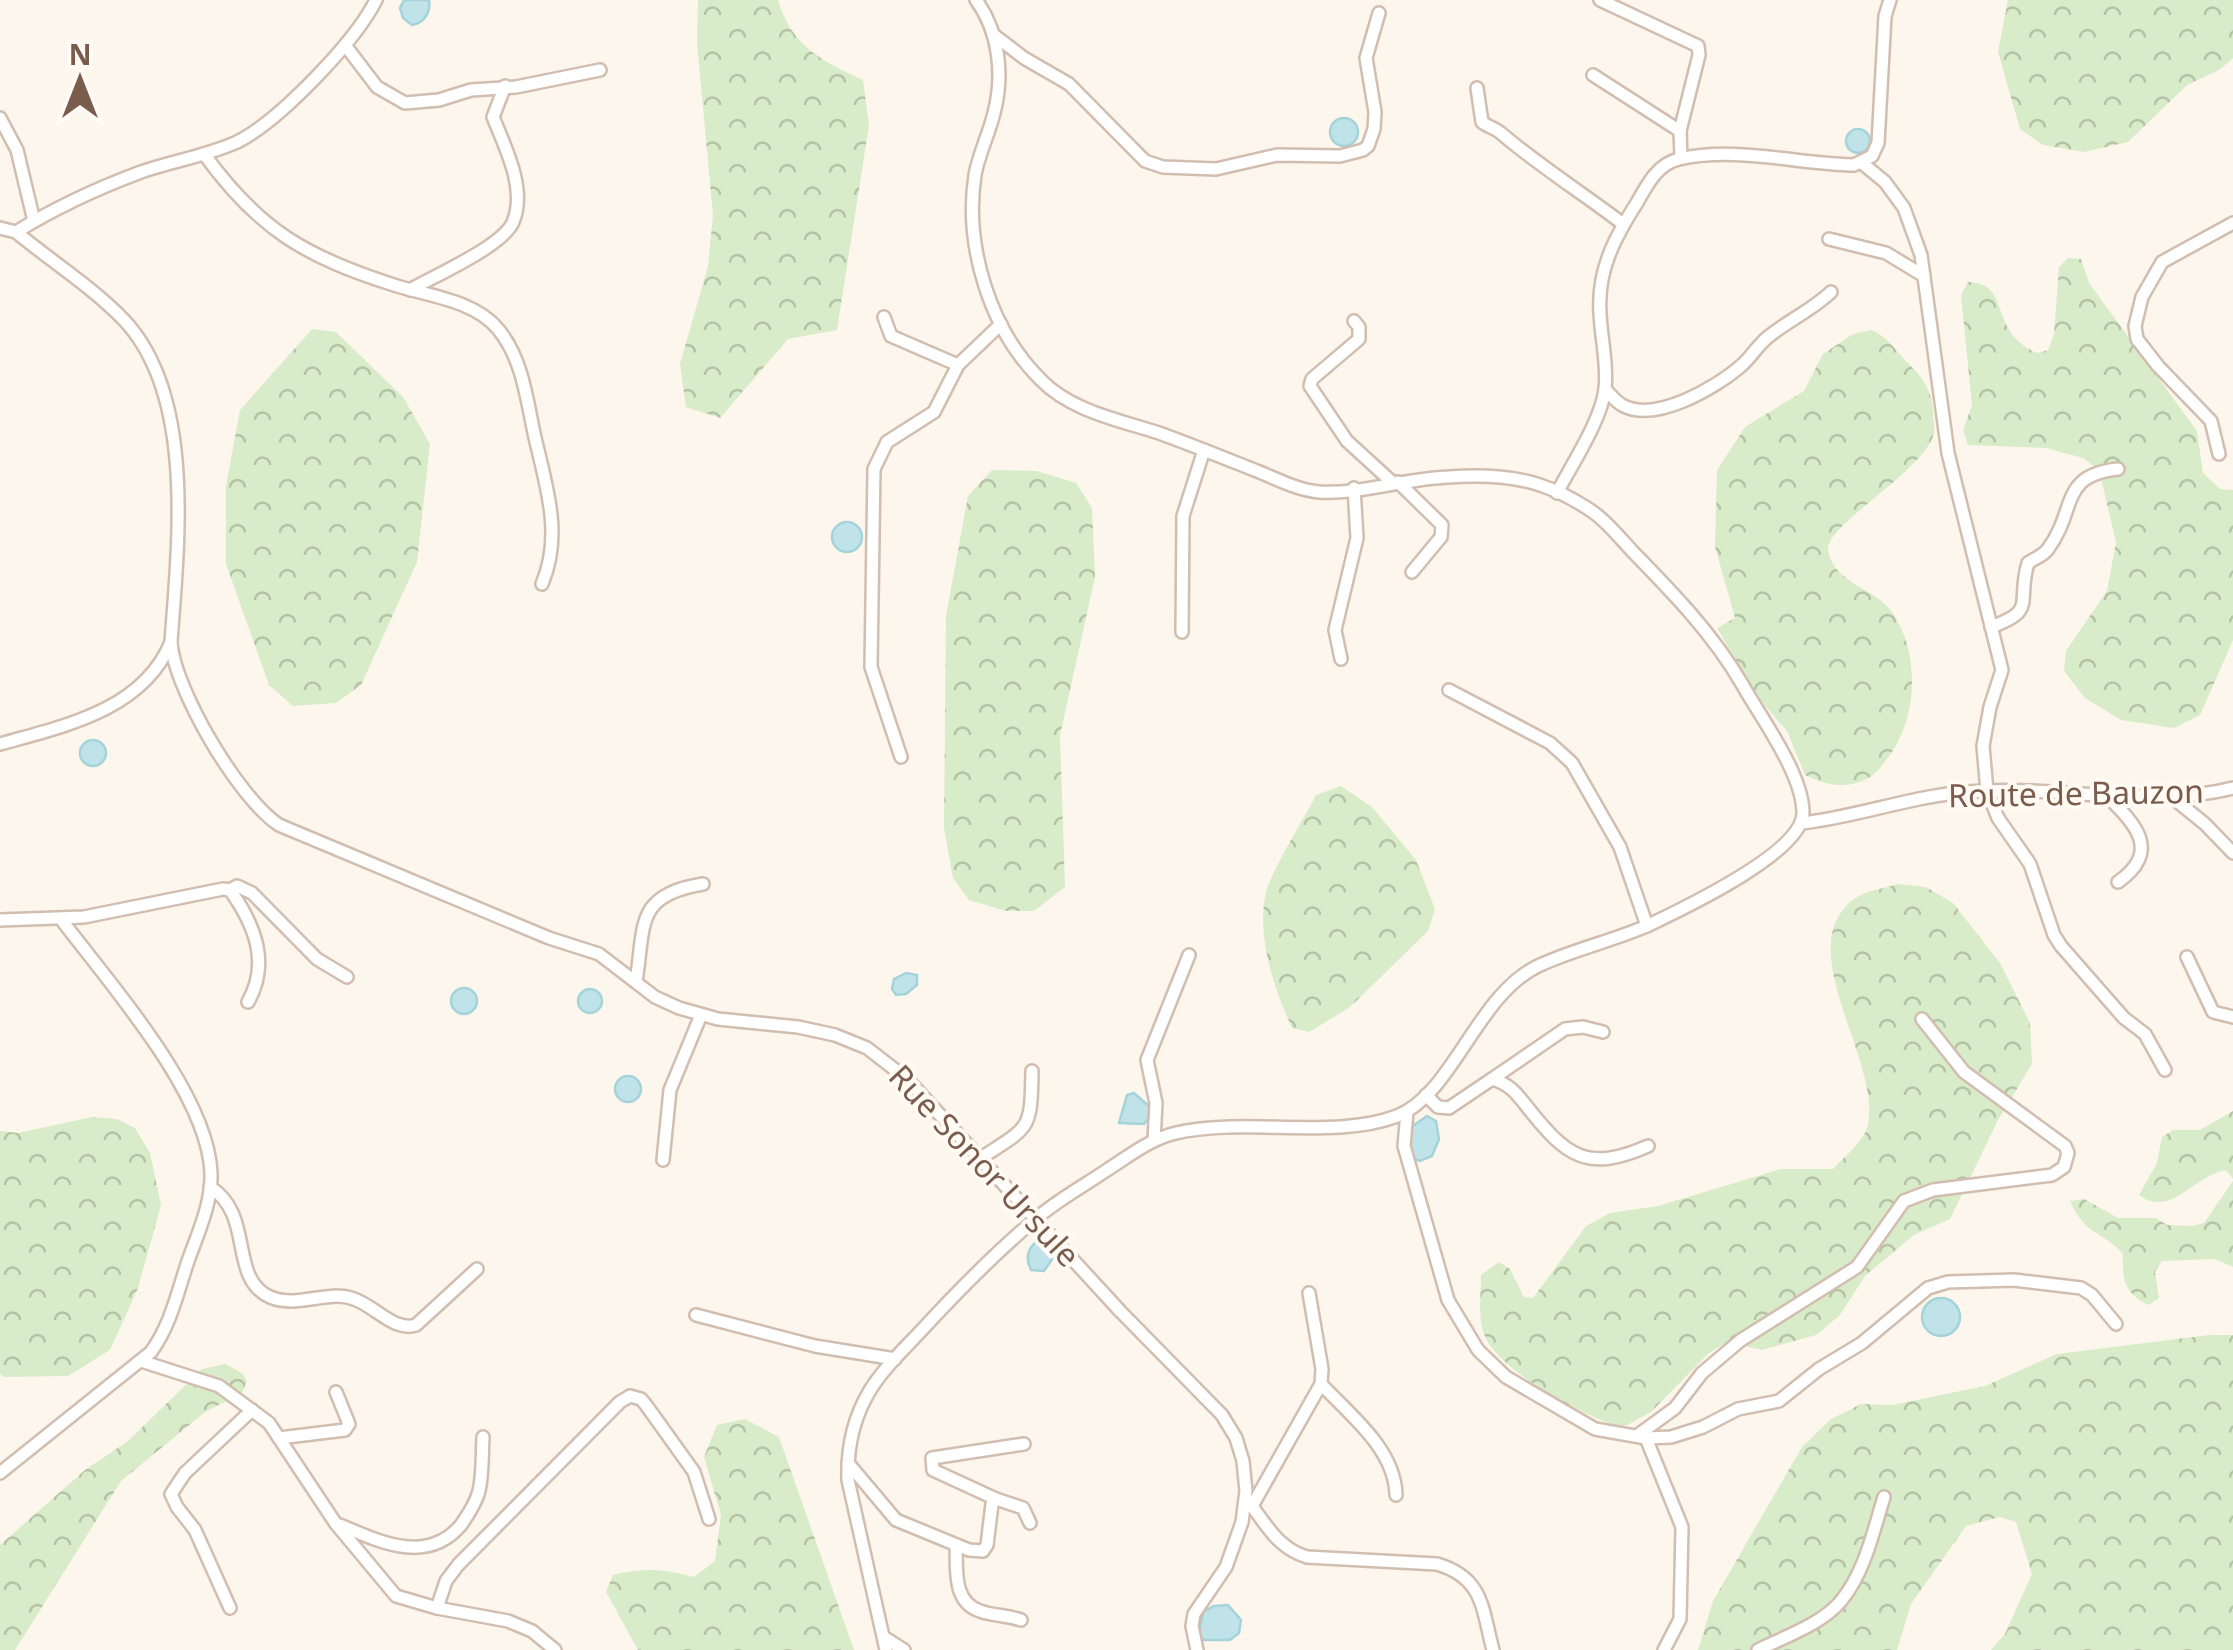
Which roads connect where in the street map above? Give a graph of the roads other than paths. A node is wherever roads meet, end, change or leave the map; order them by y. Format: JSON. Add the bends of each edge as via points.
{"nodes":[{"id":1,"x":376,"y":0,"type":"edge"},
{"id":2,"x":976,"y":0,"type":"edge"},
{"id":3,"x":1600,"y":0,"type":"edge"},
{"id":4,"x":1890,"y":0,"type":"edge"},
{"id":5,"x":1379,"y":13,"type":"dead end"},
{"id":6,"x":994,"y":35,"type":"junction"},
{"id":7,"x":345,"y":45,"type":"junction"},
{"id":8,"x":600,"y":70,"type":"dead end"},
{"id":9,"x":1593,"y":75,"type":"dead end"},
{"id":10,"x":505,"y":86,"type":"junction"},
{"id":11,"x":1477,"y":88,"type":"dead end"},
{"id":12,"x":0,"y":118,"type":"edge"},
{"id":13,"x":1680,"y":131,"type":"junction"},
{"id":14,"x":204,"y":154,"type":"junction"},
{"id":15,"x":1681,"y":158,"type":"junction"},
{"id":16,"x":1862,"y":163,"type":"junction"},
{"id":17,"x":34,"y":221,"type":"junction"},
{"id":18,"x":2233,"y":223,"type":"edge"},
{"id":19,"x":1623,"y":224,"type":"junction"},
{"id":20,"x":0,"y":228,"type":"edge"},
{"id":21,"x":16,"y":232,"type":"junction"},
{"id":22,"x":1828,"y":239,"type":"dead end"},
{"id":23,"x":1924,"y":276,"type":"junction"},
{"id":24,"x":410,"y":290,"type":"junction"},
{"id":25,"x":1831,"y":292,"type":"dead end"},
{"id":26,"x":884,"y":317,"type":"dead end"},
{"id":27,"x":1354,"y":321,"type":"dead end"},
{"id":28,"x":1000,"y":324,"type":"junction"},
{"id":29,"x":958,"y":365,"type":"junction"},
{"id":30,"x":1605,"y":389,"type":"junction"},
{"id":31,"x":1204,"y":450,"type":"junction"},
{"id":32,"x":2219,"y":454,"type":"dead end"},
{"id":33,"x":2118,"y":469,"type":"dead end"},
{"id":34,"x":1395,"y":482,"type":"junction"},
{"id":35,"x":1354,"y":488,"type":"junction"},
{"id":36,"x":1557,"y":493,"type":"junction"},
{"id":37,"x":1412,"y":572,"type":"dead end"},
{"id":38,"x":542,"y":584,"type":"dead end"},
{"id":39,"x":1991,"y":627,"type":"junction"},
{"id":40,"x":1182,"y":632,"type":"dead end"},
{"id":41,"x":171,"y":642,"type":"junction"},
{"id":42,"x":1341,"y":659,"type":"dead end"},
{"id":43,"x":1449,"y":690,"type":"dead end"},
{"id":44,"x":0,"y":744,"type":"edge"},
{"id":45,"x":902,"y":757,"type":"dead end"},
{"id":46,"x":2233,"y":788,"type":"edge"},
{"id":47,"x":1987,"y":791,"type":"junction"},
{"id":48,"x":2105,"y":794,"type":"junction"},
{"id":49,"x":2173,"y":798,"type":"junction"},
{"id":50,"x":1802,"y":823,"type":"junction"},
{"id":51,"x":2233,"y":853,"type":"edge"},
{"id":52,"x":2118,"y":882,"type":"dead end"},
{"id":53,"x":703,"y":884,"type":"dead end"},
{"id":54,"x":230,"y":890,"type":"junction"},
{"id":55,"x":60,"y":918,"type":"junction"},
{"id":56,"x":0,"y":920,"type":"edge"},
{"id":57,"x":1647,"y":926,"type":"junction"},
{"id":58,"x":1188,"y":954,"type":"dead end"},
{"id":59,"x":2186,"y":957,"type":"dead end"},
{"id":60,"x":347,"y":977,"type":"dead end"},
{"id":61,"x":636,"y":982,"type":"junction"},
{"id":62,"x":248,"y":1002,"type":"dead end"},
{"id":63,"x":701,"y":1015,"type":"junction"},
{"id":64,"x":2233,"y":1016,"type":"edge"},
{"id":65,"x":1922,"y":1019,"type":"dead end"},
{"id":66,"x":1603,"y":1032,"type":"dead end"},
{"id":67,"x":1032,"y":1070,"type":"dead end"},
{"id":68,"x":2166,"y":1070,"type":"dead end"},
{"id":69,"x":1492,"y":1079,"type":"junction"},
{"id":70,"x":1426,"y":1095,"type":"junction"},
{"id":71,"x":1408,"y":1112,"type":"junction"},
{"id":72,"x":1154,"y":1140,"type":"junction"},
{"id":73,"x":1648,"y":1146,"type":"dead end"},
{"id":74,"x":980,"y":1158,"type":"junction"},
{"id":75,"x":663,"y":1160,"type":"dead end"},
{"id":76,"x":210,"y":1187,"type":"junction"},
{"id":77,"x":1036,"y":1218,"type":"junction"},
{"id":78,"x":478,"y":1270,"type":"dead end"},
{"id":79,"x":1309,"y":1293,"type":"dead end"},
{"id":80,"x":696,"y":1315,"type":"dead end"},
{"id":81,"x":2116,"y":1324,"type":"dead end"},
{"id":82,"x":895,"y":1358,"type":"junction"},
{"id":83,"x":140,"y":1361,"type":"junction"},
{"id":84,"x":1321,"y":1384,"type":"junction"},
{"id":85,"x":336,"y":1392,"type":"dead end"},
{"id":86,"x":252,"y":1410,"type":"junction"},
{"id":87,"x":483,"y":1436,"type":"dead end"},
{"id":88,"x":1642,"y":1436,"type":"junction"},
{"id":89,"x":279,"y":1438,"type":"junction"},
{"id":90,"x":1024,"y":1444,"type":"dead end"},
{"id":91,"x":848,"y":1463,"type":"junction"},
{"id":92,"x":0,"y":1473,"type":"edge"},
{"id":93,"x":1396,"y":1495,"type":"dead end"},
{"id":94,"x":1884,"y":1497,"type":"dead end"},
{"id":95,"x":996,"y":1499,"type":"junction"},
{"id":96,"x":1248,"y":1506,"type":"junction"},
{"id":97,"x":709,"y":1519,"type":"dead end"},
{"id":98,"x":1030,"y":1522,"type":"dead end"},
{"id":99,"x":336,"y":1524,"type":"junction"},
{"id":100,"x":956,"y":1545,"type":"junction"},
{"id":101,"x":230,"y":1608,"type":"dead end"},
{"id":102,"x":437,"y":1608,"type":"junction"},
{"id":103,"x":1021,"y":1620,"type":"dead end"},
{"id":104,"x":885,"y":1644,"type":"edge"},
{"id":105,"x":554,"y":1650,"type":"edge"},
{"id":106,"x":904,"y":1650,"type":"edge"},
{"id":107,"x":1196,"y":1650,"type":"edge"},
{"id":108,"x":1493,"y":1650,"type":"edge"},
{"id":109,"x":1664,"y":1650,"type":"edge"},
{"id":110,"x":1758,"y":1650,"type":"edge"}],
"edges":[{"from":1,"to":7,"type":"street"},
{"from":2,"to":6,"type":"street"},
{"from":3,"to":13,"type":"street","via":[[1698,46]]},
{"from":4,"to":16,"type":"street","via":[[1878,143]]},
{"from":5,"to":6,"type":"street","via":[[1366,58],[1374,112],[1368,146],[1340,156],[1277,155],[1216,169],[1145,161],[1069,84]]},
{"from":6,"to":28,"type":"street","via":[[999,81],[973,208],[983,280]]},
{"from":7,"to":10,"type":"street","via":[[377,87],[405,103]]},
{"from":7,"to":14,"type":"street","via":[[272,118]]},
{"from":8,"to":10,"type":"street"},
{"from":9,"to":13,"type":"street"},
{"from":10,"to":24,"type":"street","via":[[493,117],[514,175],[513,222],[504,235]]},
{"from":11,"to":19,"type":"street","via":[[1482,122]]},
{"from":12,"to":17,"type":"street","via":[[16,150]]},
{"from":13,"to":15,"type":"street"},
{"from":14,"to":17,"type":"street","via":[[107,185]]},
{"from":14,"to":24,"type":"street","via":[[243,204],[281,236]]},
{"from":15,"to":16,"type":"street"},
{"from":15,"to":19,"type":"street","via":[[1658,170]]},
{"from":16,"to":23,"type":"street","via":[[1904,208]]},
{"from":17,"to":21,"type":"street"},
{"from":18,"to":32,"type":"street","via":[[2162,262],[2142,296],[2135,326],[2158,366],[2211,421]]},
{"from":19,"to":30,"type":"street","via":[[1599,288]]},
{"from":20,"to":21,"type":"street"},
{"from":21,"to":41,"type":"street","via":[[124,320],[162,382],[180,517]]},
{"from":22,"to":23,"type":"street","via":[[1886,254]]},
{"from":23,"to":39,"type":"street","via":[[1948,453]]},
{"from":24,"to":38,"type":"street","via":[[484,316],[517,360],[552,522],[553,552]]},
{"from":25,"to":30,"type":"street","via":[[1696,396],[1632,409]]},
{"from":26,"to":29,"type":"street","via":[[892,336]]},
{"from":27,"to":34,"type":"street","via":[[1359,339],[1310,386],[1347,440]]},
{"from":28,"to":29,"type":"street"},
{"from":28,"to":31,"type":"street","via":[[1052,391]]},
{"from":29,"to":45,"type":"street","via":[[934,412],[887,442],[874,469],[871,667]]},
{"from":30,"to":36,"type":"street"},
{"from":31,"to":35,"type":"street","via":[[1300,489]]},
{"from":31,"to":40,"type":"street","via":[[1183,516]]},
{"from":33,"to":39,"type":"street","via":[[2081,481],[2046,552],[2028,563],[2022,611]]},
{"from":34,"to":35,"type":"street"},
{"from":34,"to":36,"type":"street","via":[[1468,477]]},
{"from":34,"to":37,"type":"street","via":[[1442,525],[1441,537]]},
{"from":35,"to":42,"type":"street","via":[[1357,538],[1335,630]]},
{"from":36,"to":50,"type":"street","via":[[1600,518],[1727,658],[1795,780]]},
{"from":39,"to":47,"type":"street","via":[[2002,670],[1983,746]]},
{"from":41,"to":44,"type":"street","via":[[166,655],[109,710]]},
{"from":41,"to":61,"type":"street","name":"Rue Sonor Ursule","via":[[206,733],[267,817],[600,954]]},
{"from":43,"to":57,"type":"street","via":[[1550,743],[1572,763],[1620,847]]},
{"from":46,"to":49,"type":"street","name":"Route de Bauzon"},
{"from":47,"to":48,"type":"street","name":"Route de Bauzon"},
{"from":47,"to":50,"type":"street","name":"Route de Bauzon"},
{"from":47,"to":68,"type":"street","via":[[2030,864],[2061,946],[2145,1034]]},
{"from":48,"to":49,"type":"street","name":"Route de Bauzon"},
{"from":48,"to":52,"type":"street","via":[[2128,817],[2142,850],[2135,870]]},
{"from":49,"to":51,"type":"street"},
{"from":50,"to":57,"type":"street","via":[[1764,863]]},
{"from":53,"to":61,"type":"street","via":[[669,891],[652,904]]},
{"from":54,"to":55,"type":"street"},
{"from":54,"to":60,"type":"street","via":[[252,892],[317,959]]},
{"from":54,"to":62,"type":"street","via":[[260,954],[258,984]]},
{"from":55,"to":56,"type":"street"},
{"from":55,"to":76,"type":"street","via":[[177,1080],[204,1138]]},
{"from":57,"to":70,"type":"street","via":[[1523,974]]},
{"from":58,"to":72,"type":"street","via":[[1147,1060],[1156,1103]]},
{"from":59,"to":64,"type":"street","via":[[2213,1012]]},
{"from":61,"to":63,"type":"street","name":"Rue Sonor Ursule"},
{"from":63,"to":74,"type":"street","name":"Rue Sonor Ursule","via":[[820,1031],[867,1048],[921,1092]]},
{"from":63,"to":75,"type":"street","via":[[670,1090]]},
{"from":65,"to":88,"type":"street","via":[[1964,1072],[2065,1146],[2064,1168],[2052,1176],[1933,1190],[1904,1201],[1857,1268],[1741,1340]]},
{"from":66,"to":69,"type":"street","via":[[1566,1029]]},
{"from":67,"to":74,"type":"street","via":[[1028,1124]]},
{"from":69,"to":70,"type":"street","via":[[1449,1108]]},
{"from":69,"to":73,"type":"street","via":[[1509,1084],[1566,1151],[1619,1158]]},
{"from":70,"to":71,"type":"street"},
{"from":71,"to":72,"type":"street","via":[[1348,1126],[1208,1129]]},
{"from":71,"to":88,"type":"street","via":[[1404,1146],[1432,1247],[1448,1300],[1478,1350],[1506,1377],[1595,1429]]},
{"from":72,"to":77,"type":"street"},
{"from":74,"to":77,"type":"street","name":"Rue Sonor Ursule"},
{"from":76,"to":78,"type":"street","via":[[231,1205],[250,1280],[271,1297],[300,1302],[343,1296],[408,1327]]},
{"from":76,"to":83,"type":"street","via":[[165,1332]]},
{"from":77,"to":82,"type":"street"},
{"from":77,"to":96,"type":"street","name":"Rue Sonor Ursule","via":[[1222,1415],[1243,1461]]},
{"from":79,"to":84,"type":"street"},
{"from":80,"to":82,"type":"street","via":[[815,1346]]},
{"from":81,"to":88,"type":"street","via":[[2081,1288],[1948,1282],[1928,1288],[1779,1401],[1738,1409],[1671,1437]]},
{"from":82,"to":91,"type":"street","via":[[860,1408]]},
{"from":83,"to":86,"type":"street","via":[[212,1382]]},
{"from":83,"to":92,"type":"street"},
{"from":84,"to":93,"type":"street","via":[[1374,1441],[1394,1476]]},
{"from":84,"to":96,"type":"street"},
{"from":85,"to":89,"type":"street","via":[[349,1424],[345,1430]]},
{"from":86,"to":89,"type":"street"},
{"from":86,"to":101,"type":"street","via":[[184,1473],[171,1494],[196,1530]]},
{"from":87,"to":99,"type":"street","via":[[478,1498],[435,1546],[375,1540]]},
{"from":88,"to":109,"type":"street","via":[[1682,1526],[1680,1619]]},
{"from":89,"to":99,"type":"street"},
{"from":90,"to":95,"type":"street","via":[[932,1458],[932,1470]]},
{"from":91,"to":100,"type":"street","via":[[896,1520]]},
{"from":91,"to":104,"type":"street"},
{"from":94,"to":110,"type":"street","via":[[1857,1576],[1839,1604]]},
{"from":95,"to":98,"type":"street","via":[[1024,1508]]},
{"from":95,"to":100,"type":"street","via":[[982,1552]]},
{"from":96,"to":107,"type":"street","name":"Rue Sonor Ursule","via":[[1226,1567],[1194,1614]]},
{"from":96,"to":108,"type":"street","via":[[1292,1552],[1308,1557],[1454,1569],[1476,1588]]},
{"from":97,"to":102,"type":"street","via":[[694,1472],[641,1399],[630,1396],[458,1565]]},
{"from":99,"to":102,"type":"street","via":[[396,1596]]},
{"from":100,"to":103,"type":"street","via":[[966,1603]]},
{"from":102,"to":105,"type":"street","via":[[508,1621]]},
{"from":104,"to":106,"type":"street"}]}
